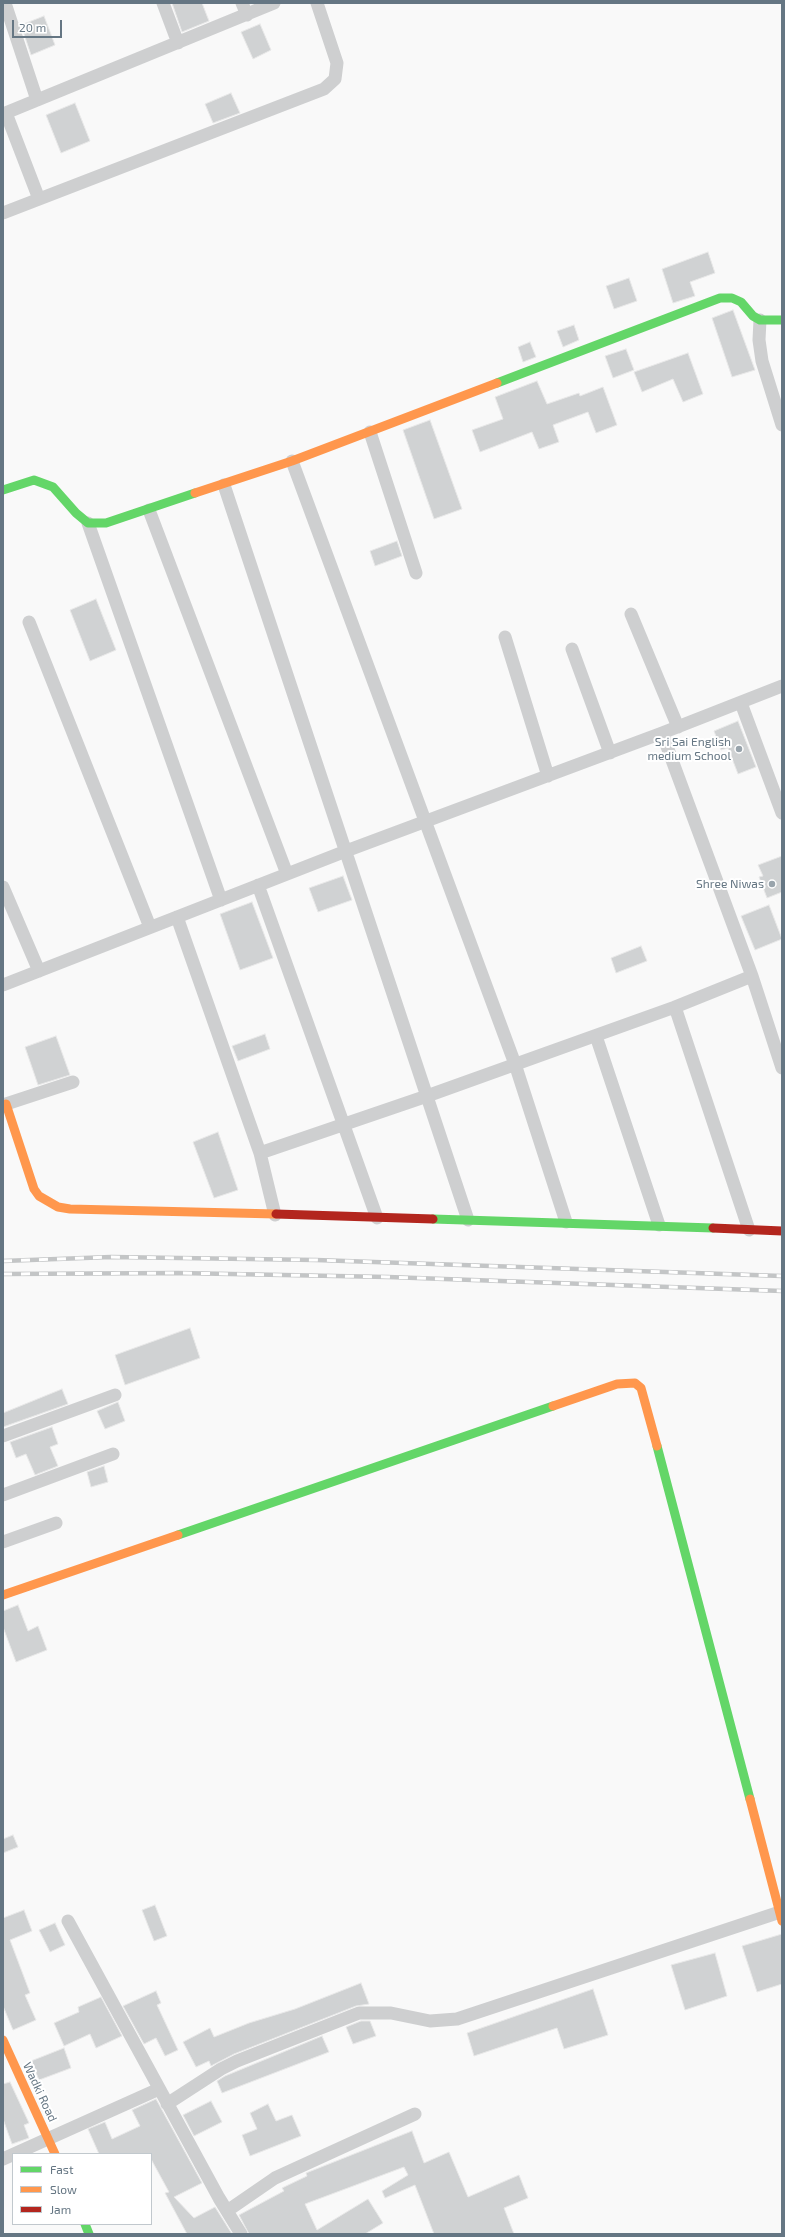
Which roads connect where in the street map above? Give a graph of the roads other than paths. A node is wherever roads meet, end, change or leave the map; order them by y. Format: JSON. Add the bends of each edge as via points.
{"nodes":[{"id":1,"x":4,"y":3,"type":"edge"},
{"id":2,"x":163,"y":3,"type":"edge"},
{"id":3,"x":274,"y":3,"type":"edge"},
{"id":4,"x":317,"y":3,"type":"edge"},
{"id":5,"x":244,"y":9,"type":"edge"},
{"id":6,"x":178,"y":43,"type":"junction"},
{"id":7,"x":37,"y":100,"type":"junction"},
{"id":8,"x":5,"y":114,"type":"edge"},
{"id":9,"x":39,"y":199,"type":"junction"},
{"id":10,"x":3,"y":214,"type":"edge"},
{"id":11,"x":760,"y":320,"type":"junction"},
{"id":12,"x":782,"y":320,"type":"edge"},
{"id":13,"x":782,"y":425,"type":"edge"},
{"id":14,"x":370,"y":432,"type":"junction"},
{"id":15,"x":292,"y":461,"type":"junction"},
{"id":16,"x":224,"y":485,"type":"junction"},
{"id":17,"x":3,"y":490,"type":"edge"},
{"id":18,"x":149,"y":510,"type":"junction"},
{"id":19,"x":88,"y":523,"type":"junction"},
{"id":20,"x":416,"y":573,"type":"dead end"},
{"id":21,"x":631,"y":614,"type":"dead end"},
{"id":22,"x":29,"y":622,"type":"dead end"},
{"id":23,"x":505,"y":637,"type":"dead end"},
{"id":24,"x":572,"y":649,"type":"dead end"},
{"id":25,"x":782,"y":686,"type":"edge"},
{"id":26,"x":741,"y":703,"type":"junction"},
{"id":27,"x":678,"y":727,"type":"junction"},
{"id":28,"x":662,"y":733,"type":"junction"},
{"id":29,"x":610,"y":753,"type":"junction"},
{"id":30,"x":548,"y":776,"type":"junction"},
{"id":31,"x":782,"y":813,"type":"edge"},
{"id":32,"x":424,"y":822,"type":"junction"},
{"id":33,"x":346,"y":851,"type":"junction"},
{"id":34,"x":287,"y":874,"type":"junction"},
{"id":35,"x":258,"y":885,"type":"junction"},
{"id":36,"x":3,"y":887,"type":"edge"},
{"id":37,"x":221,"y":900,"type":"junction"},
{"id":38,"x":177,"y":917,"type":"junction"},
{"id":39,"x":150,"y":928,"type":"junction"},
{"id":40,"x":39,"y":971,"type":"junction"},
{"id":41,"x":752,"y":976,"type":"junction"},
{"id":42,"x":3,"y":985,"type":"edge"},
{"id":43,"x":674,"y":1007,"type":"junction"},
{"id":44,"x":596,"y":1036,"type":"junction"},
{"id":45,"x":515,"y":1064,"type":"junction"},
{"id":46,"x":782,"y":1068,"type":"edge"},
{"id":47,"x":74,"y":1082,"type":"dead end"},
{"id":48,"x":427,"y":1096,"type":"junction"},
{"id":49,"x":4,"y":1104,"type":"edge"},
{"id":50,"x":344,"y":1124,"type":"junction"},
{"id":51,"x":260,"y":1152,"type":"junction"},
{"id":52,"x":275,"y":1215,"type":"junction"},
{"id":53,"x":377,"y":1218,"type":"junction"},
{"id":54,"x":468,"y":1220,"type":"junction"},
{"id":55,"x":566,"y":1222,"type":"junction"},
{"id":56,"x":659,"y":1225,"type":"junction"},
{"id":57,"x":749,"y":1230,"type":"junction"},
{"id":58,"x":782,"y":1231,"type":"edge"},
{"id":59,"x":115,"y":1395,"type":"dead end"},
{"id":60,"x":3,"y":1436,"type":"edge"},
{"id":61,"x":113,"y":1454,"type":"dead end"},
{"id":62,"x":3,"y":1495,"type":"edge"},
{"id":63,"x":56,"y":1523,"type":"dead end"},
{"id":64,"x":3,"y":1542,"type":"edge"},
{"id":65,"x":3,"y":1595,"type":"edge"},
{"id":66,"x":777,"y":1885,"type":"edge"},
{"id":67,"x":781,"y":1916,"type":"edge"},
{"id":68,"x":68,"y":1921,"type":"dead end"},
{"id":69,"x":3,"y":2040,"type":"edge"},
{"id":70,"x":159,"y":2089,"type":"junction"},
{"id":71,"x":168,"y":2104,"type":"junction"},
{"id":72,"x":415,"y":2114,"type":"dead end"},
{"id":73,"x":48,"y":2138,"type":"junction"},
{"id":74,"x":16,"y":2153,"type":"edge"},
{"id":75,"x":55,"y":2153,"type":"edge"},
{"id":76,"x":227,"y":2211,"type":"junction"},
{"id":77,"x":84,"y":2225,"type":"edge"},
{"id":78,"x":89,"y":2234,"type":"edge"},
{"id":79,"x":241,"y":2234,"type":"edge"}],
"edges":[{"from":1,"to":7,"type":"street"},
{"from":2,"to":6,"type":"street"},
{"from":3,"to":5,"type":"street"},
{"from":4,"to":9,"type":"street","via":[[337,63],[335,79],[324,89]]},
{"from":5,"to":6,"type":"street"},
{"from":6,"to":7,"type":"street"},
{"from":7,"to":8,"type":"street"},
{"from":8,"to":9,"type":"street"},
{"from":9,"to":10,"type":"street"},
{"from":11,"to":12,"type":"street"},
{"from":11,"to":13,"type":"street","via":[[762,361]]},
{"from":11,"to":14,"type":"street","via":[[741,302],[732,298],[720,298]]},
{"from":14,"to":15,"type":"street"},
{"from":14,"to":20,"type":"street"},
{"from":15,"to":16,"type":"street"},
{"from":15,"to":32,"type":"street"},
{"from":16,"to":18,"type":"street"},
{"from":16,"to":33,"type":"street"},
{"from":17,"to":19,"type":"street","via":[[34,480],[53,487]]},
{"from":18,"to":19,"type":"street","via":[[106,524]]},
{"from":18,"to":34,"type":"street"},
{"from":19,"to":37,"type":"street"},
{"from":21,"to":27,"type":"street"},
{"from":22,"to":39,"type":"street"},
{"from":23,"to":30,"type":"street"},
{"from":24,"to":29,"type":"street"},
{"from":25,"to":26,"type":"street"},
{"from":26,"to":27,"type":"street"},
{"from":26,"to":31,"type":"street"},
{"from":27,"to":28,"type":"street"},
{"from":28,"to":29,"type":"street"},
{"from":28,"to":41,"type":"street"},
{"from":29,"to":30,"type":"street"},
{"from":30,"to":32,"type":"street"},
{"from":32,"to":33,"type":"street"},
{"from":32,"to":45,"type":"street"},
{"from":33,"to":34,"type":"street"},
{"from":33,"to":48,"type":"street"},
{"from":34,"to":35,"type":"street"},
{"from":35,"to":37,"type":"street"},
{"from":35,"to":50,"type":"street"},
{"from":36,"to":40,"type":"street"},
{"from":37,"to":38,"type":"street"},
{"from":38,"to":39,"type":"street"},
{"from":38,"to":51,"type":"street"},
{"from":39,"to":40,"type":"street"},
{"from":40,"to":42,"type":"street"},
{"from":41,"to":43,"type":"street"},
{"from":41,"to":46,"type":"street"},
{"from":43,"to":44,"type":"street"},
{"from":43,"to":57,"type":"street"},
{"from":44,"to":45,"type":"street"},
{"from":44,"to":56,"type":"street"},
{"from":45,"to":48,"type":"street"},
{"from":45,"to":55,"type":"street"},
{"from":47,"to":49,"type":"street"},
{"from":48,"to":50,"type":"street"},
{"from":48,"to":54,"type":"street"},
{"from":49,"to":52,"type":"street","via":[[34,1189],[39,1196],[58,1207]]},
{"from":50,"to":51,"type":"street"},
{"from":50,"to":53,"type":"street"},
{"from":51,"to":52,"type":"street"},
{"from":52,"to":53,"type":"street"},
{"from":53,"to":54,"type":"street"},
{"from":54,"to":55,"type":"street"},
{"from":55,"to":56,"type":"street"},
{"from":56,"to":57,"type":"street"},
{"from":57,"to":58,"type":"street"},
{"from":59,"to":60,"type":"street"},
{"from":61,"to":62,"type":"street"},
{"from":63,"to":64,"type":"street"},
{"from":65,"to":66,"type":"street","via":[[617,1384],[635,1383],[641,1388],[644,1398]]},
{"from":66,"to":67,"type":"street"},
{"from":67,"to":71,"type":"street","via":[[457,2019],[430,2021],[391,2012],[359,2013],[231,2064]]},
{"from":68,"to":70,"type":"street"},
{"from":69,"to":73,"type":"street","name":"Wadki Road"},
{"from":70,"to":71,"type":"street"},
{"from":70,"to":73,"type":"street"},
{"from":71,"to":76,"type":"street"},
{"from":72,"to":76,"type":"street","via":[[275,2178]]},
{"from":73,"to":74,"type":"street"},
{"from":73,"to":75,"type":"street","name":"Wadki Road"},
{"from":76,"to":79,"type":"street"},
{"from":77,"to":78,"type":"street"}]}
